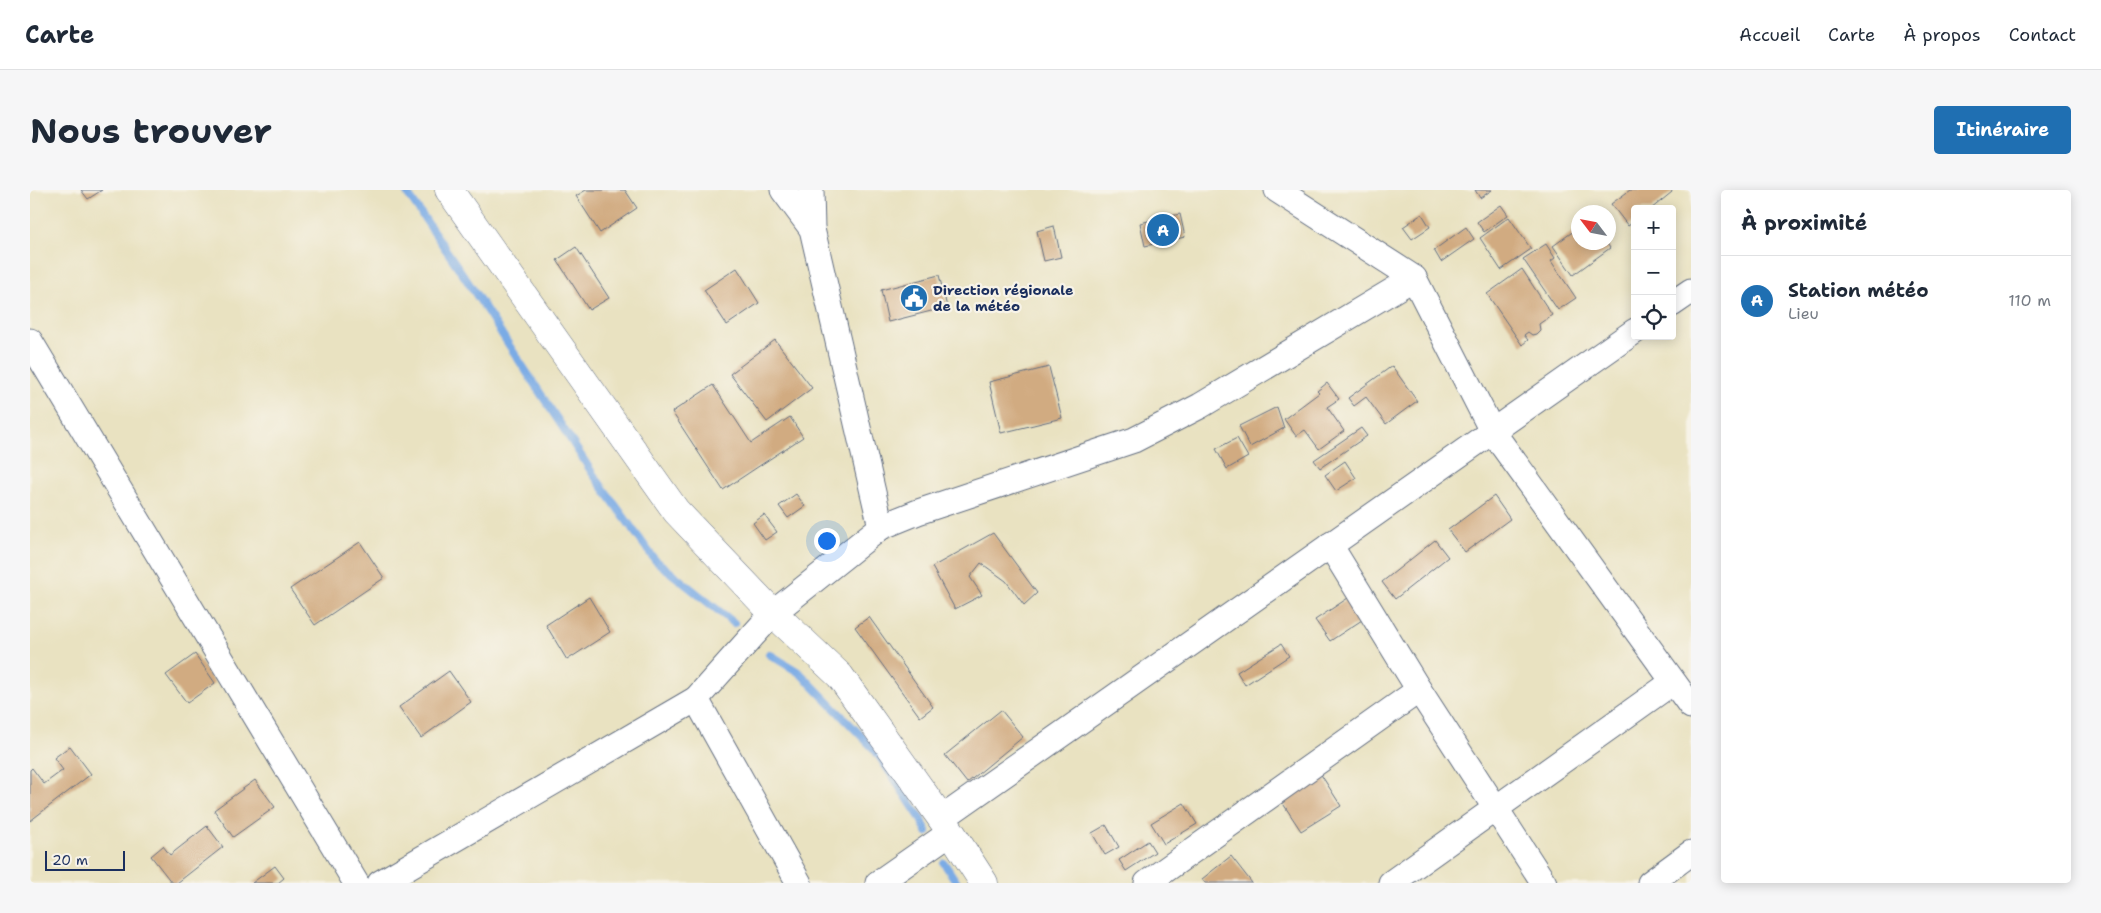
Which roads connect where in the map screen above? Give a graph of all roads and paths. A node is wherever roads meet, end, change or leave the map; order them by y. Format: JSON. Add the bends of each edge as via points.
{"nodes":[{"id":1,"x":449,"y":190,"type":"edge"},
{"id":2,"x":783,"y":190,"type":"edge"},
{"id":3,"x":811,"y":190,"type":"edge"},
{"id":4,"x":1276,"y":190,"type":"edge"},
{"id":5,"x":812,"y":229,"type":"junction"},
{"id":6,"x":1414,"y":278,"type":"junction"},
{"id":7,"x":1691,"y":291,"type":"edge"},
{"id":8,"x":1676,"y":301,"type":"edge"},
{"id":9,"x":1631,"y":334,"type":"edge"},
{"id":10,"x":30,"y":341,"type":"edge"},
{"id":11,"x":1492,"y":431,"type":"junction"},
{"id":12,"x":882,"y":527,"type":"junction"},
{"id":13,"x":1330,"y":546,"type":"junction"},
{"id":14,"x":773,"y":614,"type":"junction"},
{"id":15,"x":1673,"y":682,"type":"junction"},
{"id":16,"x":1419,"y":690,"type":"junction"},
{"id":17,"x":696,"y":699,"type":"junction"},
{"id":18,"x":1691,"y":706,"type":"edge"},
{"id":19,"x":1496,"y":808,"type":"junction"},
{"id":20,"x":946,"y":826,"type":"junction"},
{"id":21,"x":1691,"y":853,"type":"edge"},
{"id":22,"x":356,"y":883,"type":"edge"},
{"id":23,"x":380,"y":883,"type":"edge"},
{"id":24,"x":799,"y":883,"type":"edge"},
{"id":25,"x":878,"y":883,"type":"edge"},
{"id":26,"x":984,"y":883,"type":"edge"},
{"id":27,"x":1147,"y":883,"type":"edge"},
{"id":28,"x":1390,"y":883,"type":"edge"},
{"id":29,"x":1544,"y":883,"type":"edge"},
{"id":30,"x":1650,"y":883,"type":"edge"}],
"edges":[{"from":1,"to":14,"type":"main road","via":[[676,511]]},
{"from":2,"to":5,"type":"street"},
{"from":3,"to":5,"type":"street"},
{"from":4,"to":6,"type":"street"},
{"from":5,"to":12,"type":"street"},
{"from":6,"to":11,"type":"street"},
{"from":6,"to":12,"type":"street","via":[[1200,406],[1134,440]]},
{"from":7,"to":8,"type":"street"},
{"from":9,"to":11,"type":"street"},
{"from":10,"to":22,"type":"street"},
{"from":11,"to":13,"type":"street"},
{"from":11,"to":15,"type":"street"},
{"from":12,"to":14,"type":"street"},
{"from":13,"to":16,"type":"street"},
{"from":13,"to":20,"type":"street"},
{"from":14,"to":17,"type":"street"},
{"from":14,"to":20,"type":"main road","via":[[840,676]]},
{"from":15,"to":18,"type":"street"},
{"from":15,"to":19,"type":"street"},
{"from":16,"to":19,"type":"street"},
{"from":16,"to":27,"type":"street"},
{"from":17,"to":23,"type":"street"},
{"from":17,"to":24,"type":"street"},
{"from":19,"to":28,"type":"street"},
{"from":19,"to":29,"type":"street"},
{"from":20,"to":25,"type":"street"},
{"from":20,"to":26,"type":"main road"},
{"from":21,"to":30,"type":"street"}]}
